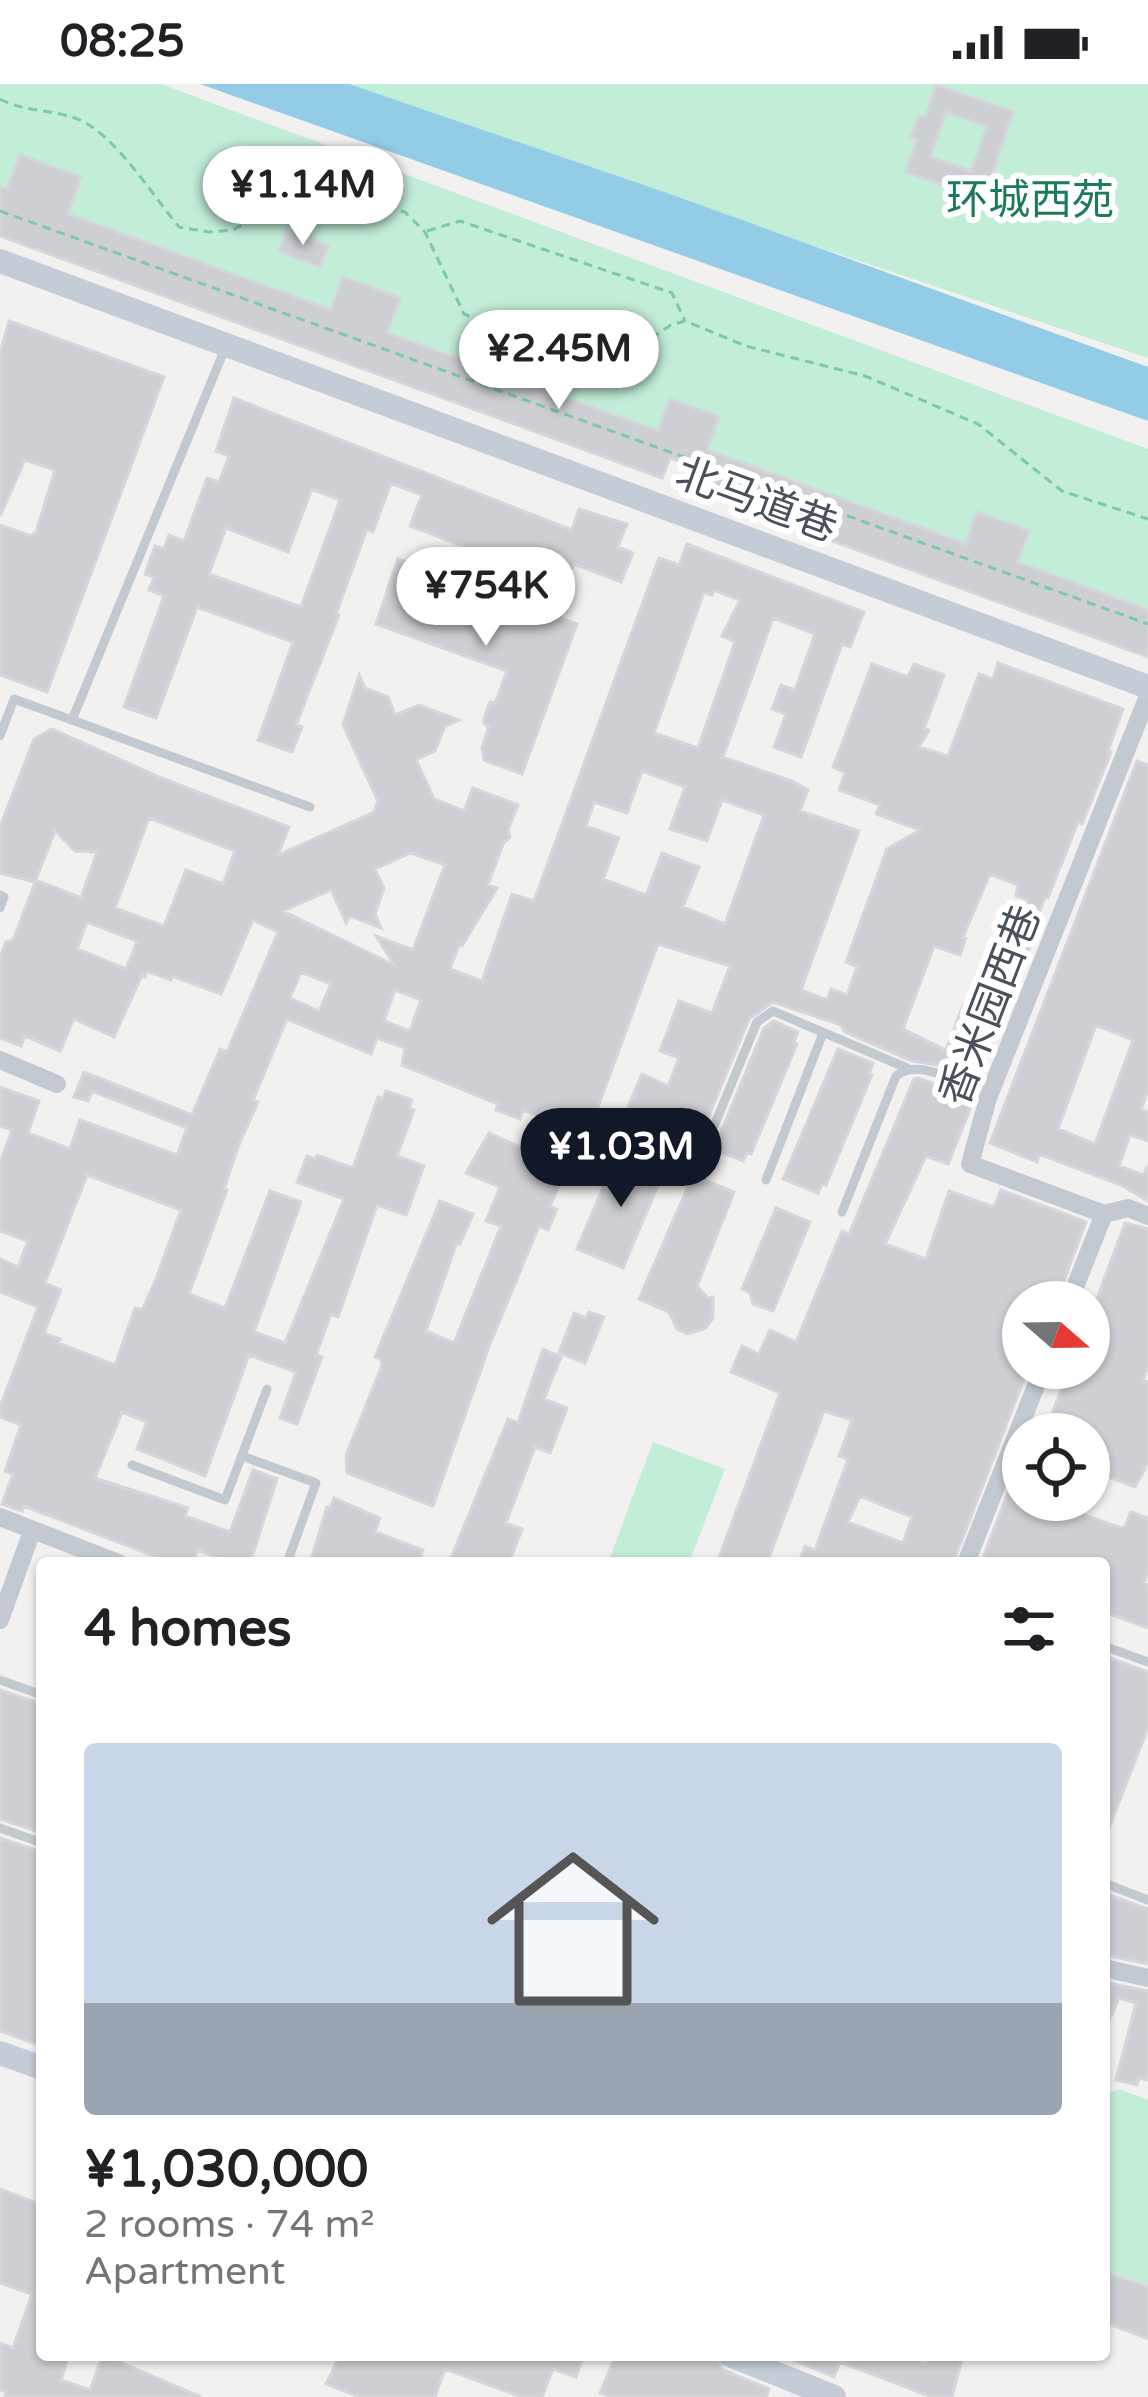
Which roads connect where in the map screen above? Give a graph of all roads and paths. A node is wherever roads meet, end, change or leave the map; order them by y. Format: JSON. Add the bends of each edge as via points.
{"nodes":[{"id":1,"x":0,"y":99,"type":"edge"},
{"id":2,"x":0,"y":211,"type":"edge"},
{"id":3,"x":425,"y":232,"type":"junction"},
{"id":4,"x":0,"y":261,"type":"edge"},
{"id":5,"x":686,"y":321,"type":"junction"},
{"id":6,"x":226,"y":346,"type":"junction"},
{"id":7,"x":1148,"y":519,"type":"edge"},
{"id":8,"x":1148,"y":624,"type":"edge"},
{"id":9,"x":1148,"y":692,"type":"edge"},
{"id":10,"x":72,"y":720,"type":"junction"},
{"id":11,"x":0,"y":736,"type":"edge"},
{"id":12,"x":310,"y":807,"type":"dead end"},
{"id":13,"x":0,"y":895,"type":"edge"},
{"id":14,"x":0,"y":908,"type":"edge"},
{"id":15,"x":823,"y":1033,"type":"junction"},
{"id":16,"x":0,"y":1060,"type":"edge"},
{"id":17,"x":907,"y":1068,"type":"junction"},
{"id":18,"x":57,"y":1084,"type":"dead end"},
{"id":19,"x":988,"y":1098,"type":"junction"},
{"id":20,"x":700,"y":1160,"type":"dead end"},
{"id":21,"x":766,"y":1180,"type":"dead end"},
{"id":22,"x":842,"y":1212,"type":"dead end"},
{"id":23,"x":1104,"y":1214,"type":"junction"},
{"id":24,"x":1148,"y":1216,"type":"edge"},
{"id":25,"x":1078,"y":1281,"type":"edge"},
{"id":26,"x":267,"y":1389,"type":"dead end"},
{"id":27,"x":1035,"y":1389,"type":"edge"},
{"id":28,"x":242,"y":1456,"type":"junction"},
{"id":29,"x":132,"y":1465,"type":"dead end"},
{"id":30,"x":0,"y":1517,"type":"edge"},
{"id":31,"x":32,"y":1531,"type":"junction"},
{"id":32,"x":102,"y":1557,"type":"edge"},
{"id":33,"x":289,"y":1557,"type":"edge"},
{"id":34,"x":968,"y":1557,"type":"edge"},
{"id":35,"x":0,"y":1620,"type":"edge"},
{"id":36,"x":1110,"y":1648,"type":"edge"},
{"id":37,"x":1148,"y":1662,"type":"edge"},
{"id":38,"x":0,"y":1680,"type":"edge"},
{"id":39,"x":36,"y":1693,"type":"edge"},
{"id":40,"x":0,"y":1828,"type":"edge"},
{"id":41,"x":36,"y":1841,"type":"edge"},
{"id":42,"x":1110,"y":1885,"type":"edge"},
{"id":43,"x":1148,"y":1900,"type":"edge"},
{"id":44,"x":1110,"y":1969,"type":"edge"},
{"id":45,"x":1148,"y":1978,"type":"edge"},
{"id":46,"x":0,"y":2054,"type":"edge"},
{"id":47,"x":36,"y":2066,"type":"edge"},
{"id":48,"x":745,"y":2361,"type":"edge"},
{"id":49,"x":833,"y":2397,"type":"edge"}],
"edges":[{"from":1,"to":3,"type":"path","via":[[81,120],[179,227],[233,230],[306,191],[331,190],[405,212]]},
{"from":2,"to":8,"type":"path"},
{"from":3,"to":5,"type":"path","via":[[460,220],[672,293]]},
{"from":3,"to":5,"type":"path","via":[[464,314],[604,369]]},
{"from":4,"to":6,"type":"street","name":"北马道巷"},
{"from":5,"to":7,"type":"path","via":[[746,346],[865,376],[978,424],[1061,491]]},
{"from":6,"to":9,"type":"street","name":"北马道巷"},
{"from":6,"to":10,"type":"lane"},
{"from":9,"to":19,"type":"street","name":"香米园西巷"},
{"from":10,"to":11,"type":"lane","via":[[14,699]]},
{"from":10,"to":12,"type":"lane"},
{"from":13,"to":14,"type":"lane"},
{"from":15,"to":17,"type":"lane"},
{"from":15,"to":20,"type":"lane","via":[[773,1011],[757,1022]]},
{"from":15,"to":21,"type":"lane"},
{"from":16,"to":18,"type":"street"},
{"from":17,"to":19,"type":"lane"},
{"from":17,"to":22,"type":"lane","via":[[896,1076]]},
{"from":19,"to":23,"type":"street","name":"香米园西巷","via":[[970,1164]]},
{"from":23,"to":24,"type":"street","name":"香米园西巷","via":[[1128,1208]]},
{"from":23,"to":25,"type":"street"},
{"from":26,"to":28,"type":"lane"},
{"from":27,"to":34,"type":"street"},
{"from":28,"to":29,"type":"lane","via":[[225,1500]]},
{"from":28,"to":33,"type":"lane","via":[[316,1483]]},
{"from":30,"to":31,"type":"street"},
{"from":31,"to":32,"type":"street"},
{"from":31,"to":35,"type":"street"},
{"from":36,"to":37,"type":"lane"},
{"from":38,"to":39,"type":"lane"},
{"from":40,"to":41,"type":"lane"},
{"from":42,"to":43,"type":"lane"},
{"from":44,"to":45,"type":"street"},
{"from":46,"to":47,"type":"street"},
{"from":48,"to":49,"type":"street"}]}
